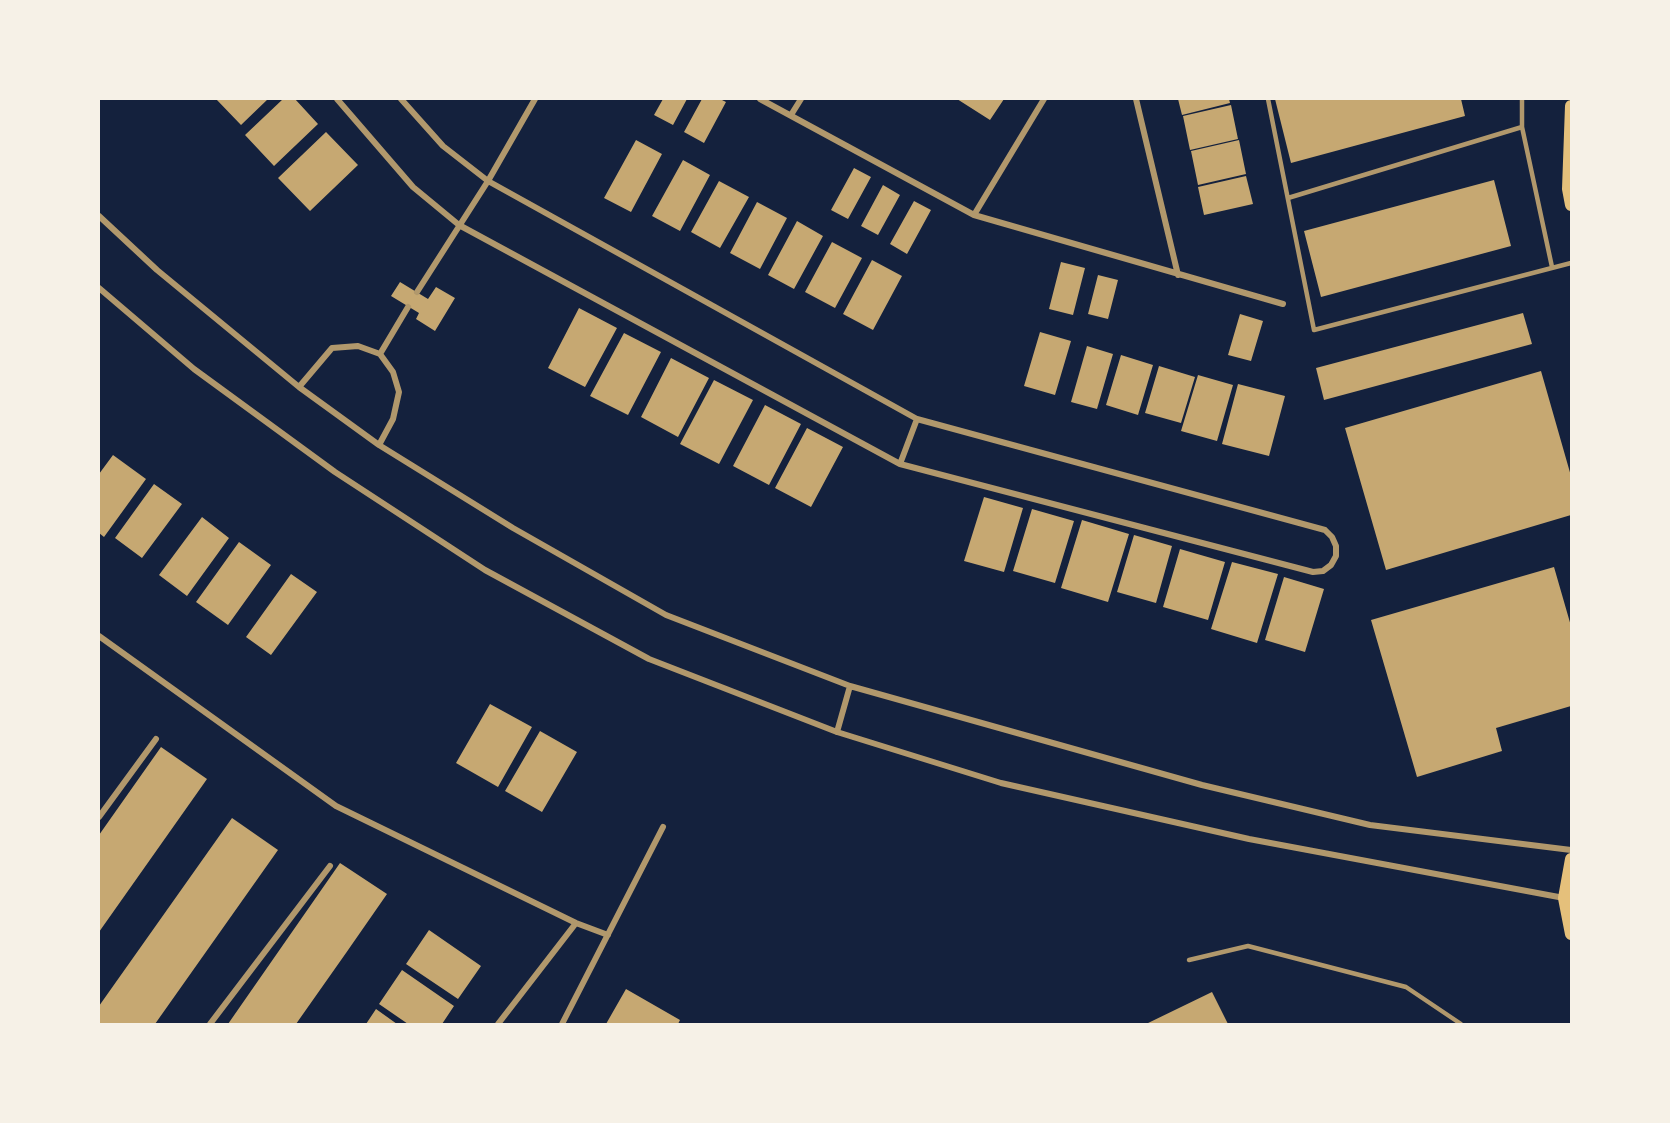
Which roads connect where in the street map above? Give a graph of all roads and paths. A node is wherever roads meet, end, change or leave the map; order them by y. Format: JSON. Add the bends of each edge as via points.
{"nodes":[{"id":1,"x":337,"y":99,"type":"edge"},
{"id":2,"x":401,"y":99,"type":"edge"},
{"id":3,"x":535,"y":99,"type":"edge"},
{"id":4,"x":760,"y":99,"type":"edge"},
{"id":5,"x":801,"y":99,"type":"edge"},
{"id":6,"x":1044,"y":99,"type":"edge"},
{"id":7,"x":1136,"y":99,"type":"edge"},
{"id":8,"x":1268,"y":99,"type":"edge"},
{"id":9,"x":1522,"y":99,"type":"edge"},
{"id":10,"x":1571,"y":106,"type":"edge"},
{"id":11,"x":791,"y":115,"type":"junction"},
{"id":12,"x":1522,"y":127,"type":"junction"},
{"id":13,"x":488,"y":181,"type":"junction"},
{"id":14,"x":1288,"y":198,"type":"junction"},
{"id":15,"x":1571,"y":205,"type":"edge"},
{"id":16,"x":99,"y":216,"type":"edge"},
{"id":17,"x":974,"y":216,"type":"junction"},
{"id":18,"x":459,"y":225,"type":"junction"},
{"id":19,"x":1571,"y":263,"type":"edge"},
{"id":20,"x":1552,"y":267,"type":"junction"},
{"id":21,"x":1178,"y":275,"type":"junction"},
{"id":22,"x":99,"y":288,"type":"edge"},
{"id":23,"x":417,"y":292,"type":"dead end"},
{"id":24,"x":1283,"y":304,"type":"dead end"},
{"id":25,"x":408,"y":307,"type":"dead end"},
{"id":26,"x":380,"y":354,"type":"junction"},
{"id":27,"x":298,"y":387,"type":"junction"},
{"id":28,"x":917,"y":419,"type":"junction"},
{"id":29,"x":379,"y":445,"type":"junction"},
{"id":30,"x":900,"y":464,"type":"junction"},
{"id":31,"x":99,"y":636,"type":"edge"},
{"id":32,"x":850,"y":686,"type":"junction"},
{"id":33,"x":837,"y":732,"type":"junction"},
{"id":34,"x":156,"y":739,"type":"dead end"},
{"id":35,"x":99,"y":818,"type":"edge"},
{"id":36,"x":663,"y":827,"type":"dead end"},
{"id":37,"x":1571,"y":850,"type":"edge"},
{"id":38,"x":1571,"y":859,"type":"edge"},
{"id":39,"x":330,"y":866,"type":"dead end"},
{"id":40,"x":1564,"y":898,"type":"junction"},
{"id":41,"x":576,"y":923,"type":"junction"},
{"id":42,"x":1571,"y":934,"type":"edge"},
{"id":43,"x":608,"y":935,"type":"junction"},
{"id":44,"x":1189,"y":960,"type":"dead end"},
{"id":45,"x":210,"y":1024,"type":"edge"},
{"id":46,"x":498,"y":1024,"type":"edge"},
{"id":47,"x":562,"y":1024,"type":"edge"},
{"id":48,"x":1461,"y":1024,"type":"edge"}],
"edges":[{"from":1,"to":18,"type":"street","via":[[413,187]]},
{"from":2,"to":13,"type":"street","via":[[443,146]]},
{"from":3,"to":13,"type":"street"},
{"from":4,"to":11,"type":"street"},
{"from":5,"to":11,"type":"street"},
{"from":6,"to":17,"type":"street"},
{"from":7,"to":21,"type":"street"},
{"from":8,"to":14,"type":"lane"},
{"from":9,"to":12,"type":"lane"},
{"from":10,"to":15,"type":"main road"},
{"from":11,"to":17,"type":"street"},
{"from":12,"to":14,"type":"lane"},
{"from":12,"to":20,"type":"lane"},
{"from":13,"to":18,"type":"street"},
{"from":13,"to":28,"type":"street"},
{"from":14,"to":20,"type":"lane","via":[[1314,330]]},
{"from":16,"to":27,"type":"street","via":[[157,270]]},
{"from":17,"to":21,"type":"street"},
{"from":18,"to":23,"type":"street"},
{"from":18,"to":30,"type":"street"},
{"from":19,"to":20,"type":"lane"},
{"from":21,"to":24,"type":"street"},
{"from":22,"to":33,"type":"street","via":[[212,382],[336,472],[485,570],[649,660]]},
{"from":25,"to":26,"type":"street"},
{"from":26,"to":27,"type":"street","via":[[358,346],[332,348]]},
{"from":26,"to":29,"type":"street","via":[[393,372],[399,392],[393,419]]},
{"from":27,"to":29,"type":"street"},
{"from":28,"to":30,"type":"street"},
{"from":28,"to":30,"type":"street","via":[[1325,530],[1336,546],[1336,556],[1323,571],[1313,572]]},
{"from":29,"to":32,"type":"street","via":[[513,528],[666,615]]},
{"from":31,"to":41,"type":"street","via":[[336,806]]},
{"from":32,"to":33,"type":"street"},
{"from":32,"to":37,"type":"street","via":[[1202,785],[1370,825]]},
{"from":33,"to":40,"type":"street","via":[[1001,783],[1250,840]]},
{"from":34,"to":35,"type":"street"},
{"from":36,"to":43,"type":"street"},
{"from":38,"to":40,"type":"main road"},
{"from":39,"to":45,"type":"street"},
{"from":40,"to":42,"type":"main road"},
{"from":41,"to":43,"type":"street"},
{"from":41,"to":46,"type":"street"},
{"from":43,"to":47,"type":"street"},
{"from":44,"to":48,"type":"lane","via":[[1248,946],[1406,987]]}]}
